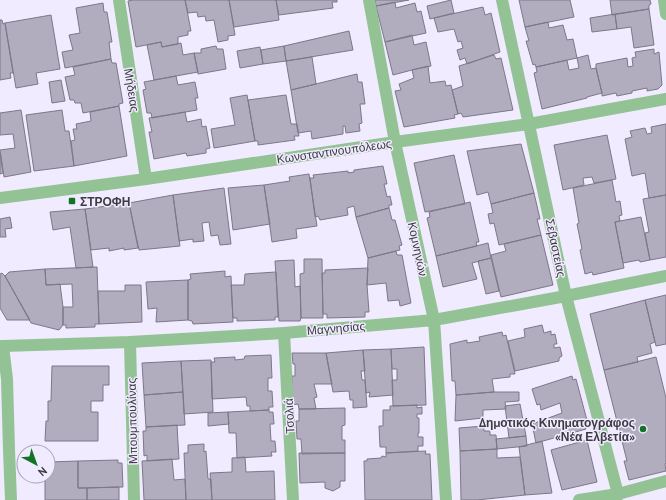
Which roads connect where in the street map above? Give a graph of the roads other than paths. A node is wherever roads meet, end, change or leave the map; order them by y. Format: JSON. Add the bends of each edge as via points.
{"nodes":[{"id":1,"x":119,"y":0,"type":"edge"},
{"id":2,"x":369,"y":0,"type":"edge"},
{"id":3,"x":502,"y":0,"type":"edge"},
{"id":4,"x":664,"y":0,"type":"edge"},
{"id":5,"x":666,"y":14,"type":"edge"},
{"id":6,"x":666,"y":99,"type":"edge"},
{"id":7,"x":529,"y":124,"type":"junction"},
{"id":8,"x":395,"y":142,"type":"junction"},
{"id":9,"x":146,"y":180,"type":"junction"},
{"id":10,"x":0,"y":198,"type":"edge"},
{"id":11,"x":666,"y":276,"type":"edge"},
{"id":12,"x":566,"y":296,"type":"junction"},
{"id":13,"x":434,"y":320,"type":"junction"},
{"id":14,"x":284,"y":333,"type":"junction"},
{"id":15,"x":130,"y":342,"type":"junction"},
{"id":16,"x":1,"y":344,"type":"edge"},
{"id":17,"x":666,"y":481,"type":"edge"},
{"id":18,"x":617,"y":497,"type":"edge"},
{"id":19,"x":11,"y":500,"type":"edge"},
{"id":20,"x":134,"y":500,"type":"edge"},
{"id":21,"x":293,"y":500,"type":"edge"},
{"id":22,"x":446,"y":500,"type":"edge"},
{"id":23,"x":579,"y":500,"type":"edge"}],
"edges":[{"from":1,"to":9,"type":"street","name":"Μήδειας"},
{"from":2,"to":8,"type":"street","name":"Κομνηνών"},
{"from":3,"to":7,"type":"street","name":"Σεβαστείας"},
{"from":4,"to":5,"type":"street"},
{"from":6,"to":7,"type":"street","name":"Κωνσταντινουπόλεως"},
{"from":7,"to":8,"type":"street","name":"Κωνσταντινουπόλεως"},
{"from":7,"to":12,"type":"street","name":"Σεβαστείας"},
{"from":8,"to":9,"type":"street","name":"Κωνσταντινουπόλεως"},
{"from":8,"to":13,"type":"street","name":"Κομνηνών"},
{"from":9,"to":10,"type":"street","name":"Κωνσταντινουπόλεως"},
{"from":11,"to":12,"type":"street","name":"Μαγνησίας"},
{"from":12,"to":13,"type":"street","name":"Μαγνησίας"},
{"from":12,"to":18,"type":"street","name":"Σεβαστείας"},
{"from":13,"to":14,"type":"street","name":"Μαγνησίας"},
{"from":13,"to":22,"type":"street","name":"Κομνηνών"},
{"from":14,"to":15,"type":"street","name":"Μαγνησίας"},
{"from":14,"to":21,"type":"street","name":"Τσολιά"},
{"from":15,"to":16,"type":"street","name":"Μαγνησίας"},
{"from":15,"to":20,"type":"street","name":"Μπουμπουλίνας"},
{"from":16,"to":19,"type":"street","via":[[7,379]]},
{"from":17,"to":18,"type":"street"},
{"from":18,"to":23,"type":"street"}]}
